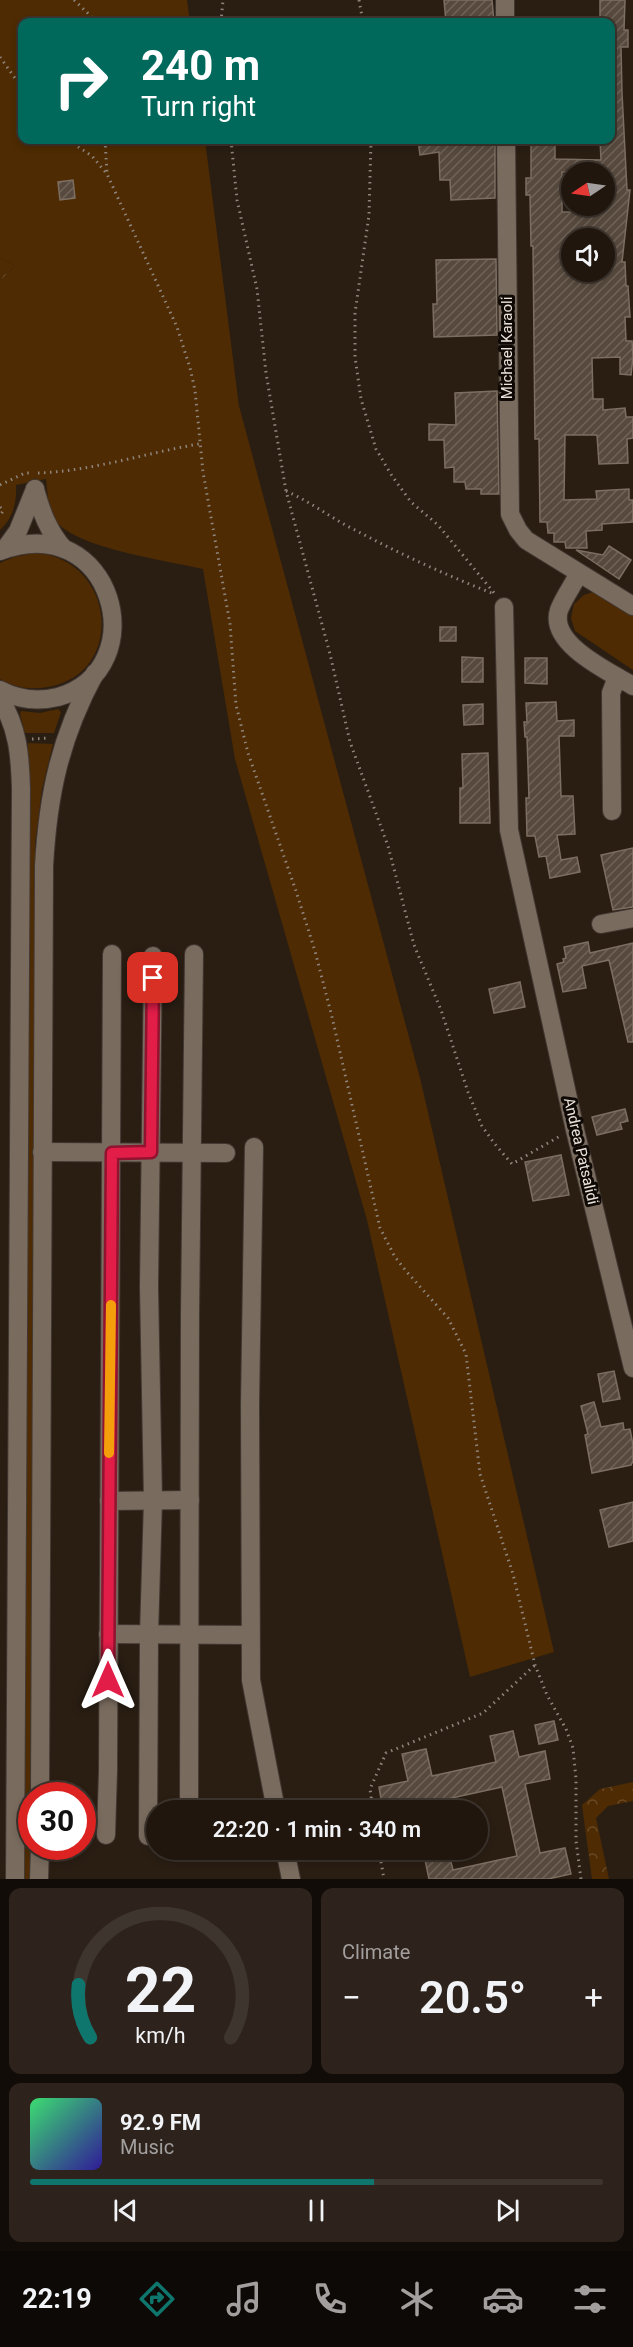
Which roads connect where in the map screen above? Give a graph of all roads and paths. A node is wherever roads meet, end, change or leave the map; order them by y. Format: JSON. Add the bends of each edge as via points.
{"nodes":[{"id":1,"x":74,"y":0,"type":"edge"},
{"id":2,"x":223,"y":0,"type":"edge"},
{"id":3,"x":359,"y":0,"type":"edge"},
{"id":4,"x":505,"y":0,"type":"edge"},
{"id":5,"x":93,"y":18,"type":"edge"},
{"id":6,"x":221,"y":18,"type":"edge"},
{"id":7,"x":362,"y":18,"type":"edge"},
{"id":8,"x":505,"y":18,"type":"edge"},
{"id":9,"x":0,"y":57,"type":"edge"},
{"id":10,"x":18,"y":82,"type":"edge"},
{"id":11,"x":74,"y":144,"type":"edge"},
{"id":12,"x":105,"y":144,"type":"edge"},
{"id":13,"x":231,"y":144,"type":"edge"},
{"id":14,"x":371,"y":144,"type":"edge"},
{"id":15,"x":506,"y":144,"type":"edge"},
{"id":16,"x":107,"y":174,"type":"junction"},
{"id":17,"x":200,"y":444,"type":"junction"},
{"id":18,"x":0,"y":485,"type":"edge"},
{"id":19,"x":286,"y":491,"type":"junction"},
{"id":20,"x":0,"y":507,"type":"edge"},
{"id":21,"x":0,"y":516,"type":"edge"},
{"id":22,"x":64,"y":549,"type":"junction"},
{"id":23,"x":2,"y":550,"type":"edge"},
{"id":24,"x":579,"y":573,"type":"junction"},
{"id":25,"x":500,"y":601,"type":"junction"},
{"id":26,"x":633,"y":606,"type":"edge"},
{"id":27,"x":95,"y":673,"type":"junction"},
{"id":28,"x":617,"y":677,"type":"junction"},
{"id":29,"x":633,"y":687,"type":"edge"},
{"id":30,"x":0,"y":690,"type":"edge"},
{"id":31,"x":0,"y":699,"type":"edge"},
{"id":32,"x":55,"y":738,"type":"dead end"},
{"id":33,"x":27,"y":739,"type":"dead end"},
{"id":34,"x":612,"y":811,"type":"dead end"},
{"id":35,"x":633,"y":918,"type":"edge"},
{"id":36,"x":601,"y":924,"type":"dead end"},
{"id":37,"x":112,"y":954,"type":"dead end"},
{"id":38,"x":194,"y":954,"type":"dead end"},
{"id":39,"x":153,"y":956,"type":"dead end"},
{"id":40,"x":575,"y":1130,"type":"junction"},
{"id":41,"x":254,"y":1147,"type":"dead end"},
{"id":42,"x":42,"y":1152,"type":"junction"},
{"id":43,"x":151,"y":1152,"type":"junction"},
{"id":44,"x":193,"y":1152,"type":"junction"},
{"id":45,"x":112,"y":1153,"type":"junction"},
{"id":46,"x":226,"y":1153,"type":"dead end"},
{"id":47,"x":630,"y":1340,"type":"edge"},
{"id":48,"x":633,"y":1368,"type":"edge"},
{"id":49,"x":153,"y":1500,"type":"junction"},
{"id":50,"x":190,"y":1500,"type":"junction"},
{"id":51,"x":109,"y":1501,"type":"junction"},
{"id":52,"x":108,"y":1634,"type":"junction"},
{"id":53,"x":149,"y":1635,"type":"junction"},
{"id":54,"x":190,"y":1635,"type":"junction"},
{"id":55,"x":250,"y":1635,"type":"junction"},
{"id":56,"x":535,"y":1665,"type":"junction"},
{"id":57,"x":40,"y":1782,"type":"edge"},
{"id":58,"x":148,"y":1800,"type":"edge"},
{"id":59,"x":189,"y":1800,"type":"edge"},
{"id":60,"x":274,"y":1800,"type":"edge"},
{"id":61,"x":372,"y":1800,"type":"edge"},
{"id":62,"x":106,"y":1835,"type":"dead end"},
{"id":63,"x":40,"y":1860,"type":"edge"},
{"id":64,"x":287,"y":1860,"type":"edge"},
{"id":65,"x":381,"y":1860,"type":"edge"},
{"id":66,"x":15,"y":1879,"type":"edge"},
{"id":67,"x":39,"y":1879,"type":"edge"},
{"id":68,"x":291,"y":1879,"type":"edge"},
{"id":69,"x":384,"y":1879,"type":"edge"},
{"id":70,"x":581,"y":1879,"type":"edge"}],
"edges":[{"from":1,"to":5,"type":"path"},
{"from":2,"to":6,"type":"path"},
{"from":3,"to":7,"type":"path"},
{"from":4,"to":8,"type":"street"},
{"from":9,"to":10,"type":"path"},
{"from":11,"to":16,"type":"path","via":[[92,156]]},
{"from":12,"to":16,"type":"path"},
{"from":13,"to":19,"type":"path","via":[[237,200],[257,289],[266,373]]},
{"from":14,"to":25,"type":"path","via":[[369,215],[355,313],[355,357],[361,399],[376,449],[392,476]]},
{"from":15,"to":24,"type":"street","name":"Michael Karaoli","via":[[508,504],[518,530],[534,546]]},
{"from":16,"to":17,"type":"path","via":[[177,327],[195,390]]},
{"from":17,"to":18,"type":"path","via":[[70,472],[25,473]]},
{"from":17,"to":56,"type":"path","via":[[230,624],[236,705],[248,753],[315,951],[380,1228],[400,1264],[448,1318],[466,1354],[480,1474],[513,1574]]},
{"from":19,"to":25,"type":"path","via":[[337,521]]},
{"from":19,"to":40,"type":"path","via":[[350,742],[388,846],[414,945],[482,1126],[512,1164]]},
{"from":20,"to":21,"type":"path"},
{"from":22,"to":23,"type":"street","via":[[36,543]]},
{"from":22,"to":23,"type":"street","via":[[45,520],[35,489],[18,531]]},
{"from":22,"to":27,"type":"street","via":[[94,571],[111,606],[109,644]]},
{"from":24,"to":26,"type":"street","name":"Michael Karaoli"},
{"from":24,"to":28,"type":"street","via":[[559,610],[562,636]]},
{"from":25,"to":40,"type":"street","name":"Andrea Patsalidi","via":[[509,830]]},
{"from":27,"to":30,"type":"street","via":[[77,690],[53,698],[22,699]]},
{"from":27,"to":42,"type":"street","via":[[62,750],[47,817]]},
{"from":28,"to":29,"type":"street"},
{"from":28,"to":34,"type":"street","via":[[611,693]]},
{"from":31,"to":66,"type":"street","via":[[20,749],[21,788]]},
{"from":32,"to":33,"type":"path"},
{"from":35,"to":36,"type":"street"},
{"from":37,"to":45,"type":"street"},
{"from":38,"to":44,"type":"street"},
{"from":39,"to":43,"type":"street"},
{"from":40,"to":47,"type":"street","name":"Andrea Patsalidi"},
{"from":41,"to":55,"type":"street"},
{"from":42,"to":45,"type":"street"},
{"from":42,"to":57,"type":"street"},
{"from":43,"to":44,"type":"street"},
{"from":43,"to":45,"type":"street"},
{"from":43,"to":49,"type":"street"},
{"from":44,"to":46,"type":"street"},
{"from":44,"to":50,"type":"street"},
{"from":45,"to":51,"type":"street"},
{"from":47,"to":48,"type":"street","name":"Andrea Patsalidi"},
{"from":49,"to":50,"type":"street"},
{"from":49,"to":51,"type":"street"},
{"from":49,"to":53,"type":"street"},
{"from":50,"to":54,"type":"street"},
{"from":51,"to":52,"type":"street"},
{"from":52,"to":53,"type":"street"},
{"from":52,"to":62,"type":"street"},
{"from":53,"to":54,"type":"street"},
{"from":53,"to":58,"type":"street"},
{"from":54,"to":55,"type":"street"},
{"from":54,"to":59,"type":"street"},
{"from":55,"to":60,"type":"street","via":[[253,1700]]},
{"from":56,"to":61,"type":"path","via":[[483,1713],[386,1753],[370,1789]]},
{"from":56,"to":70,"type":"path","via":[[573,1748]]},
{"from":63,"to":67,"type":"street"},
{"from":64,"to":68,"type":"street"},
{"from":65,"to":69,"type":"path"}]}
